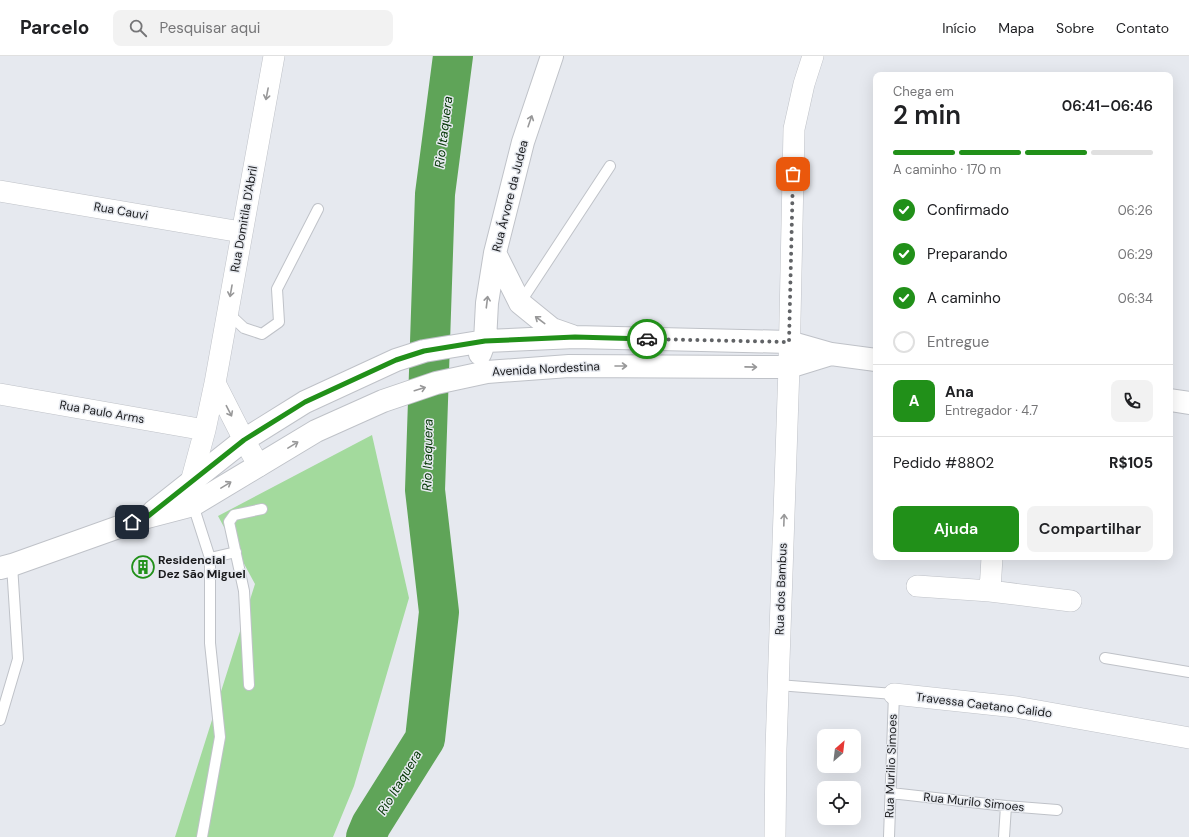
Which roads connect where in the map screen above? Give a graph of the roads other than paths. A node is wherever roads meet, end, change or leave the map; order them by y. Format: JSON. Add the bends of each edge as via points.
{"nodes":[{"id":1,"x":274,"y":56,"type":"edge"},
{"id":2,"x":552,"y":56,"type":"edge"},
{"id":3,"x":813,"y":56,"type":"edge"},
{"id":4,"x":610,"y":166,"type":"dead end"},
{"id":5,"x":0,"y":190,"type":"edge"},
{"id":6,"x":318,"y":209,"type":"dead end"},
{"id":7,"x":241,"y":232,"type":"junction"},
{"id":8,"x":495,"y":253,"type":"junction"},
{"id":9,"x":520,"y":303,"type":"junction"},
{"id":10,"x":227,"y":312,"type":"junction"},
{"id":11,"x":575,"y":337,"type":"junction"},
{"id":12,"x":485,"y":341,"type":"junction"},
{"id":13,"x":789,"y":342,"type":"junction"},
{"id":14,"x":831,"y":354,"type":"junction"},
{"id":15,"x":873,"y":360,"type":"edge"},
{"id":16,"x":789,"y":367,"type":"junction"},
{"id":17,"x":465,"y":376,"type":"junction"},
{"id":18,"x":215,"y":382,"type":"junction"},
{"id":19,"x":0,"y":394,"type":"edge"},
{"id":20,"x":1173,"y":400,"type":"edge"},
{"id":21,"x":1189,"y":403,"type":"edge"},
{"id":22,"x":205,"y":430,"type":"junction"},
{"id":23,"x":244,"y":440,"type":"junction"},
{"id":24,"x":259,"y":466,"type":"junction"},
{"id":25,"x":191,"y":482,"type":"junction"},
{"id":26,"x":193,"y":505,"type":"junction"},
{"id":27,"x":262,"y":509,"type":"dead end"},
{"id":28,"x":147,"y":517,"type":"junction"},
{"id":29,"x":236,"y":552,"type":"junction"},
{"id":30,"x":210,"y":558,"type":"junction"},
{"id":31,"x":992,"y":560,"type":"edge"},
{"id":32,"x":6,"y":566,"type":"edge"},
{"id":33,"x":917,"y":586,"type":"dead end"},
{"id":34,"x":990,"y":591,"type":"junction"},
{"id":35,"x":1071,"y":601,"type":"dead end"},
{"id":36,"x":1105,"y":658,"type":"dead end"},
{"id":37,"x":1189,"y":672,"type":"edge"},
{"id":38,"x":249,"y":685,"type":"dead end"},
{"id":39,"x":778,"y":685,"type":"junction"},
{"id":40,"x":894,"y":694,"type":"junction"},
{"id":41,"x":0,"y":720,"type":"edge"},
{"id":42,"x":1189,"y":738,"type":"edge"},
{"id":43,"x":891,"y":793,"type":"junction"},
{"id":44,"x":1006,"y":806,"type":"junction"},
{"id":45,"x":1057,"y":810,"type":"dead end"},
{"id":46,"x":202,"y":837,"type":"edge"},
{"id":47,"x":775,"y":837,"type":"edge"},
{"id":48,"x":888,"y":837,"type":"edge"},
{"id":49,"x":1004,"y":837,"type":"edge"}],
"edges":[{"from":1,"to":7,"type":"street","name":"Rua Domitila D'Abril","one_way":true},
{"from":8,"to":2,"type":"main road","name":"Rua Árvore da Judea","one_way":true,"via":[[523,142]]},
{"from":3,"to":13,"type":"street","name":"Rua dos Bambus","via":[[794,128]]},
{"from":4,"to":9,"type":"lane"},
{"from":5,"to":7,"type":"street","name":"Rua Cauvi"},
{"from":6,"to":10,"type":"lane","via":[[277,290],[279,322],[262,334],[244,328]]},
{"from":7,"to":10,"type":"street","name":"Rua Domitila D'Abril","one_way":true},
{"from":8,"to":9,"type":"main road"},
{"from":12,"to":8,"type":"main road","name":"Rua Árvore da Judea","one_way":true,"via":[[486,303]]},
{"from":11,"to":9,"type":"main road","one_way":true,"via":[[552,329]]},
{"from":10,"to":18,"type":"street","name":"Rua Domitila D'Abril"},
{"from":11,"to":12,"type":"main road","name":"Avenida Nordestina"},
{"from":11,"to":13,"type":"main road","name":"Avenida Nordestina"},
{"from":12,"to":17,"type":"main road"},
{"from":12,"to":23,"type":"main road","name":"Avenida Nordestina","via":[[424,351],[396,360],[305,402]]},
{"from":13,"to":14,"type":"main road","name":"Avenida Nordestina"},
{"from":13,"to":16,"type":"street","name":"Rua dos Bambus"},
{"from":14,"to":15,"type":"main road","name":"Avenida Nordestina"},
{"from":14,"to":16,"type":"main road","name":"Avenida Nordestina"},
{"from":17,"to":16,"type":"main road","name":"Avenida Nordestina","one_way":true,"via":[[513,369],[569,366]]},
{"from":39,"to":16,"type":"street","name":"Rua dos Bambus","one_way":true},
{"from":24,"to":17,"type":"main road","name":"Avenida Nordestina","one_way":true,"via":[[316,431],[383,401]]},
{"from":18,"to":22,"type":"street","name":"Rua Domitila D'Abril"},
{"from":18,"to":23,"type":"street","one_way":true},
{"from":19,"to":22,"type":"street","name":"Rua Paulo Arms"},
{"from":20,"to":21,"type":"main road"},
{"from":22,"to":25,"type":"street","name":"Rua Domitila D'Abril"},
{"from":23,"to":24,"type":"street"},
{"from":23,"to":25,"type":"main road","name":"Avenida Nordestina"},
{"from":26,"to":24,"type":"main road","name":"Avenida Nordestina","one_way":true},
{"from":25,"to":28,"type":"main road","name":"Avenida Nordestina"},
{"from":26,"to":28,"type":"main road","name":"Avenida Nordestina"},
{"from":26,"to":30,"type":"lane"},
{"from":27,"to":29,"type":"lane","via":[[234,515],[230,522]]},
{"from":28,"to":32,"type":"main road","name":"Avenida Nordestina"},
{"from":29,"to":30,"type":"lane"},
{"from":29,"to":38,"type":"lane","via":[[244,592]]},
{"from":30,"to":46,"type":"lane","via":[[210,643],[220,737]]},
{"from":31,"to":34,"type":"street"},
{"from":32,"to":41,"type":"lane","via":[[18,659]]},
{"from":33,"to":34,"type":"street"},
{"from":34,"to":35,"type":"street"},
{"from":36,"to":37,"type":"lane"},
{"from":39,"to":40,"type":"lane","name":"Travessa Caetano Calido"},
{"from":39,"to":47,"type":"street","name":"Rua dos Bambus"},
{"from":40,"to":42,"type":"street","name":"Travessa Caetano Calido","via":[[1016,707]]},
{"from":40,"to":43,"type":"lane","name":"Rua Murilio Simoes"},
{"from":43,"to":44,"type":"lane","name":"Rua Murilo Simoes"},
{"from":43,"to":48,"type":"lane","name":"Rua Murilio Simoes"},
{"from":44,"to":45,"type":"lane","name":"Rua Murilo Simoes"},
{"from":44,"to":49,"type":"lane"}]}
